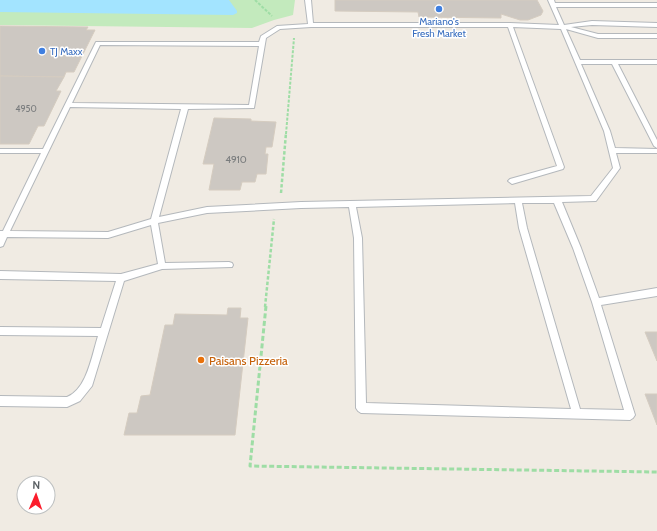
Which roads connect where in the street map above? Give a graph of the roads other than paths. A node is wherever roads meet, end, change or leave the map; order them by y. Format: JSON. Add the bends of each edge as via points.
{"nodes":[{"id":1,"x":308,"y":0,"type":"edge"},
{"id":2,"x":552,"y":2,"type":"edge"},
{"id":3,"x":594,"y":2,"type":"edge"},
{"id":4,"x":657,"y":5,"type":"edge"},
{"id":5,"x":311,"y":25,"type":"junction"},
{"id":6,"x":510,"y":25,"type":"junction"},
{"id":7,"x":657,"y":25,"type":"edge"},
{"id":8,"x":563,"y":27,"type":"junction"},
{"id":9,"x":657,"y":36,"type":"edge"},
{"id":10,"x":262,"y":44,"type":"junction"},
{"id":11,"x":578,"y":62,"type":"junction"},
{"id":12,"x":614,"y":62,"type":"junction"},
{"id":13,"x":657,"y":62,"type":"edge"},
{"id":14,"x":68,"y":105,"type":"junction"},
{"id":15,"x":185,"y":107,"type":"junction"},
{"id":16,"x":657,"y":146,"type":"edge"},
{"id":17,"x":0,"y":150,"type":"edge"},
{"id":18,"x":45,"y":150,"type":"junction"},
{"id":19,"x":612,"y":150,"type":"junction"},
{"id":20,"x":657,"y":151,"type":"edge"},
{"id":21,"x":512,"y":181,"type":"dead end"},
{"id":22,"x":557,"y":200,"type":"junction"},
{"id":23,"x":518,"y":201,"type":"junction"},
{"id":24,"x":352,"y":204,"type":"junction"},
{"id":25,"x":154,"y":221,"type":"junction"},
{"id":26,"x":2,"y":234,"type":"edge"},
{"id":27,"x":0,"y":244,"type":"edge"},
{"id":28,"x":229,"y":265,"type":"dead end"},
{"id":29,"x":162,"y":266,"type":"junction"},
{"id":30,"x":0,"y":275,"type":"edge"},
{"id":31,"x":121,"y":278,"type":"junction"},
{"id":32,"x":657,"y":292,"type":"edge"},
{"id":33,"x":596,"y":302,"type":"junction"},
{"id":34,"x":0,"y":331,"type":"edge"},
{"id":35,"x":104,"y":332,"type":"junction"},
{"id":36,"x":0,"y":401,"type":"edge"},
{"id":37,"x":576,"y":414,"type":"junction"}],
"edges":[{"from":1,"to":5,"type":"lane"},
{"from":2,"to":3,"type":"lane"},
{"from":2,"to":8,"type":"lane"},
{"from":3,"to":4,"type":"lane"},
{"from":5,"to":6,"type":"lane"},
{"from":5,"to":10,"type":"lane","via":[[279,27],[263,37]]},
{"from":6,"to":8,"type":"lane"},
{"from":6,"to":21,"type":"lane","via":[[561,167]]},
{"from":7,"to":8,"type":"lane","via":[[592,23]]},
{"from":8,"to":9,"type":"lane","via":[[598,36]]},
{"from":8,"to":11,"type":"lane"},
{"from":10,"to":14,"type":"lane","via":[[98,43]]},
{"from":10,"to":15,"type":"lane","via":[[252,108]]},
{"from":11,"to":12,"type":"lane"},
{"from":11,"to":19,"type":"lane","via":[[607,131]]},
{"from":12,"to":13,"type":"lane"},
{"from":12,"to":16,"type":"lane"},
{"from":14,"to":15,"type":"lane"},
{"from":14,"to":18,"type":"lane"},
{"from":15,"to":25,"type":"lane"},
{"from":17,"to":18,"type":"lane"},
{"from":18,"to":26,"type":"lane"},
{"from":19,"to":20,"type":"lane"},
{"from":19,"to":22,"type":"lane","via":[[617,168],[592,199]]},
{"from":22,"to":23,"type":"lane"},
{"from":22,"to":33,"type":"lane"},
{"from":23,"to":24,"type":"lane"},
{"from":23,"to":37,"type":"lane","via":[[523,228]]},
{"from":24,"to":25,"type":"lane","via":[[207,210]]},
{"from":24,"to":37,"type":"lane","via":[[358,238],[361,408]]},
{"from":25,"to":26,"type":"lane","via":[[108,234]]},
{"from":25,"to":29,"type":"lane"},
{"from":26,"to":27,"type":"lane"},
{"from":28,"to":29,"type":"lane"},
{"from":29,"to":31,"type":"lane"},
{"from":30,"to":31,"type":"lane"},
{"from":31,"to":35,"type":"lane"},
{"from":32,"to":33,"type":"lane"},
{"from":33,"to":37,"type":"lane","via":[[630,415]]},
{"from":34,"to":35,"type":"lane"},
{"from":35,"to":36,"type":"lane","via":[[87,386],[77,398],[67,402]]}]}
